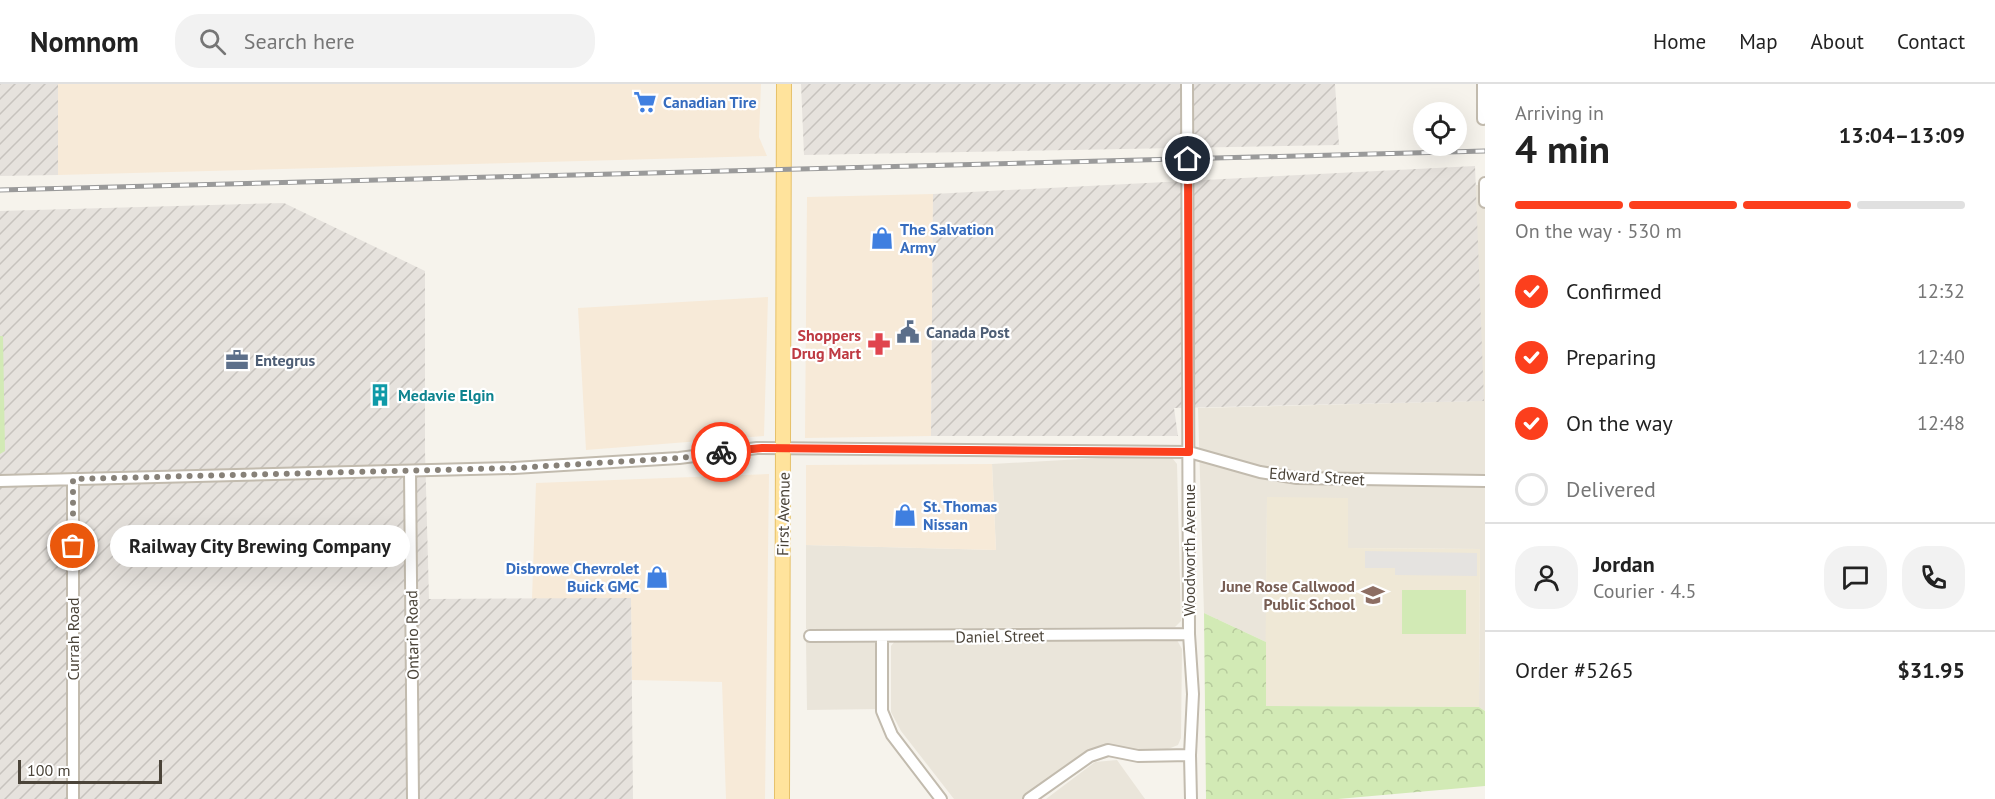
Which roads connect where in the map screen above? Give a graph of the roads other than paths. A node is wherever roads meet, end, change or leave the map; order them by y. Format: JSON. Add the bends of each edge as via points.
{"nodes":[{"id":1,"x":784,"y":84,"type":"edge"},
{"id":2,"x":1188,"y":84,"type":"edge"},
{"id":3,"x":1483,"y":84,"type":"edge"},
{"id":4,"x":1483,"y":119,"type":"dead end"},
{"id":5,"x":1485,"y":183,"type":"edge"},
{"id":6,"x":1485,"y":202,"type":"edge"},
{"id":7,"x":783,"y":449,"type":"junction"},
{"id":8,"x":1189,"y":452,"type":"junction"},
{"id":9,"x":410,"y":471,"type":"junction"},
{"id":10,"x":73,"y":479,"type":"junction"},
{"id":11,"x":1485,"y":481,"type":"edge"},
{"id":12,"x":0,"y":482,"type":"edge"},
{"id":13,"x":1189,"y":634,"type":"junction"},
{"id":14,"x":810,"y":636,"type":"dead end"},
{"id":15,"x":882,"y":637,"type":"junction"},
{"id":16,"x":1190,"y":755,"type":"junction"},
{"id":17,"x":73,"y":799,"type":"edge"},
{"id":18,"x":413,"y":799,"type":"edge"},
{"id":19,"x":782,"y":799,"type":"edge"},
{"id":20,"x":941,"y":799,"type":"edge"},
{"id":21,"x":1029,"y":799,"type":"edge"},
{"id":22,"x":1191,"y":799,"type":"edge"}],
"edges":[{"from":1,"to":7,"type":"main road","name":"First Avenue"},
{"from":2,"to":8,"type":"street","name":"Woodworth Avenue"},
{"from":3,"to":4,"type":"street"},
{"from":5,"to":6,"type":"street"},
{"from":7,"to":8,"type":"street","name":"Edward Street"},
{"from":7,"to":9,"type":"street","name":"Edward Street","via":[[514,468]]},
{"from":7,"to":19,"type":"main road","name":"First Avenue"},
{"from":8,"to":11,"type":"street","name":"Edward Street","via":[[1297,478]]},
{"from":8,"to":13,"type":"street","name":"Woodworth Avenue"},
{"from":9,"to":10,"type":"street","name":"Edward Street"},
{"from":9,"to":18,"type":"street","name":"Ontario Road"},
{"from":10,"to":12,"type":"street","name":"Edward Street"},
{"from":10,"to":17,"type":"street","name":"Currah Road"},
{"from":13,"to":15,"type":"street","name":"Daniel Street"},
{"from":13,"to":16,"type":"street","name":"Woodworth Avenue"},
{"from":14,"to":15,"type":"street","name":"Daniel Street"},
{"from":15,"to":20,"type":"street","via":[[882,711],[892,735]]},
{"from":16,"to":21,"type":"street","via":[[1138,756],[1108,750],[1090,756]]},
{"from":16,"to":22,"type":"street","name":"Woodworth Avenue"}]}
